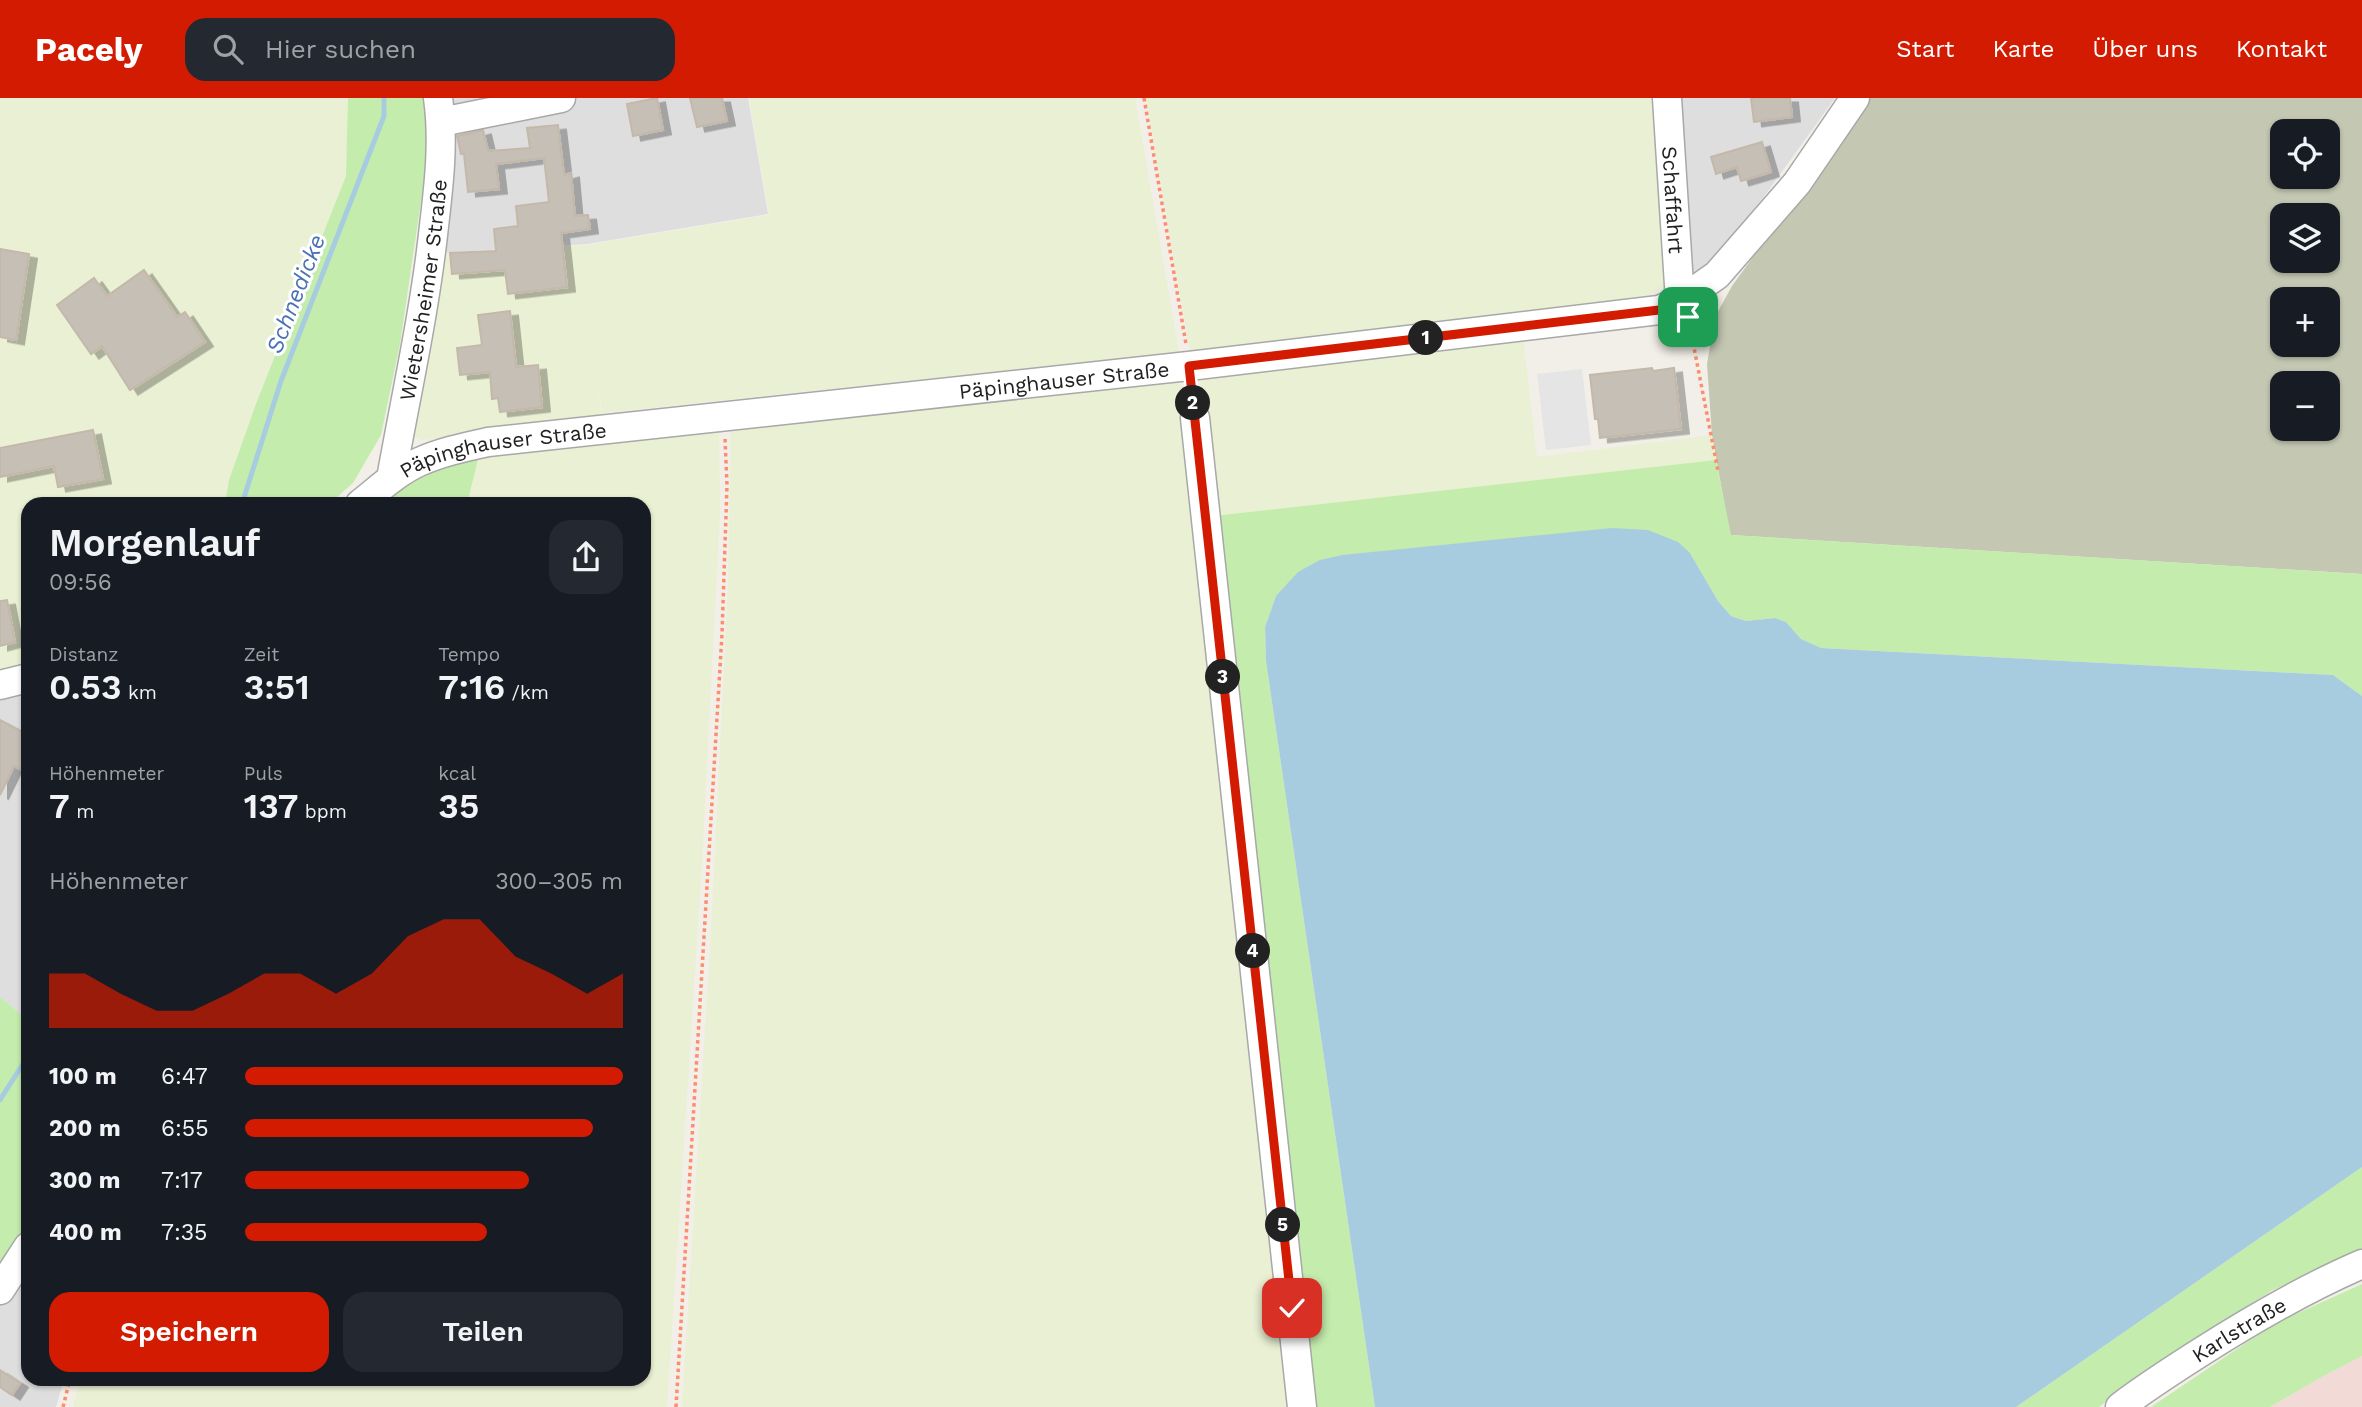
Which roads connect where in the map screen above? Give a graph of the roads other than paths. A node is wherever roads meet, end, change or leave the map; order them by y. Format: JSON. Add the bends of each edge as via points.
{"nodes":[{"id":1,"x":561,"y":98,"type":"edge"},
{"id":2,"x":1667,"y":98,"type":"edge"},
{"id":3,"x":1855,"y":98,"type":"edge"},
{"id":4,"x":439,"y":110,"type":"edge"},
{"id":5,"x":1680,"y":301,"type":"junction"},
{"id":6,"x":1195,"y":418,"type":"dead end"},
{"id":7,"x":391,"y":479,"type":"junction"},
{"id":8,"x":369,"y":497,"type":"edge"},
{"id":9,"x":21,"y":680,"type":"edge"},
{"id":10,"x":0,"y":685,"type":"edge"},
{"id":11,"x":21,"y":1258,"type":"edge"},
{"id":12,"x":2362,"y":1264,"type":"edge"},
{"id":13,"x":0,"y":1290,"type":"edge"},
{"id":14,"x":1303,"y":1407,"type":"edge"},
{"id":15,"x":2120,"y":1407,"type":"edge"}],
"edges":[{"from":1,"to":4,"type":"street"},
{"from":2,"to":5,"type":"street","name":"Schaffahrt"},
{"from":3,"to":5,"type":"street","name":"Päpinghauser Straße","via":[[1797,183],[1717,275]]},
{"from":4,"to":7,"type":"street","name":"Wietersheimer Straße","via":[[437,200],[429,271]]},
{"from":5,"to":7,"type":"street","name":"Päpinghauser Straße","via":[[1659,310],[1592,322],[488,442],[418,462]]},
{"from":6,"to":14,"type":"street"},
{"from":7,"to":8,"type":"street","name":"Päpinghauser Straße"},
{"from":9,"to":10,"type":"street"},
{"from":11,"to":13,"type":"street"},
{"from":12,"to":15,"type":"street","name":"Karlstraße","via":[[2234,1331]]}]}
